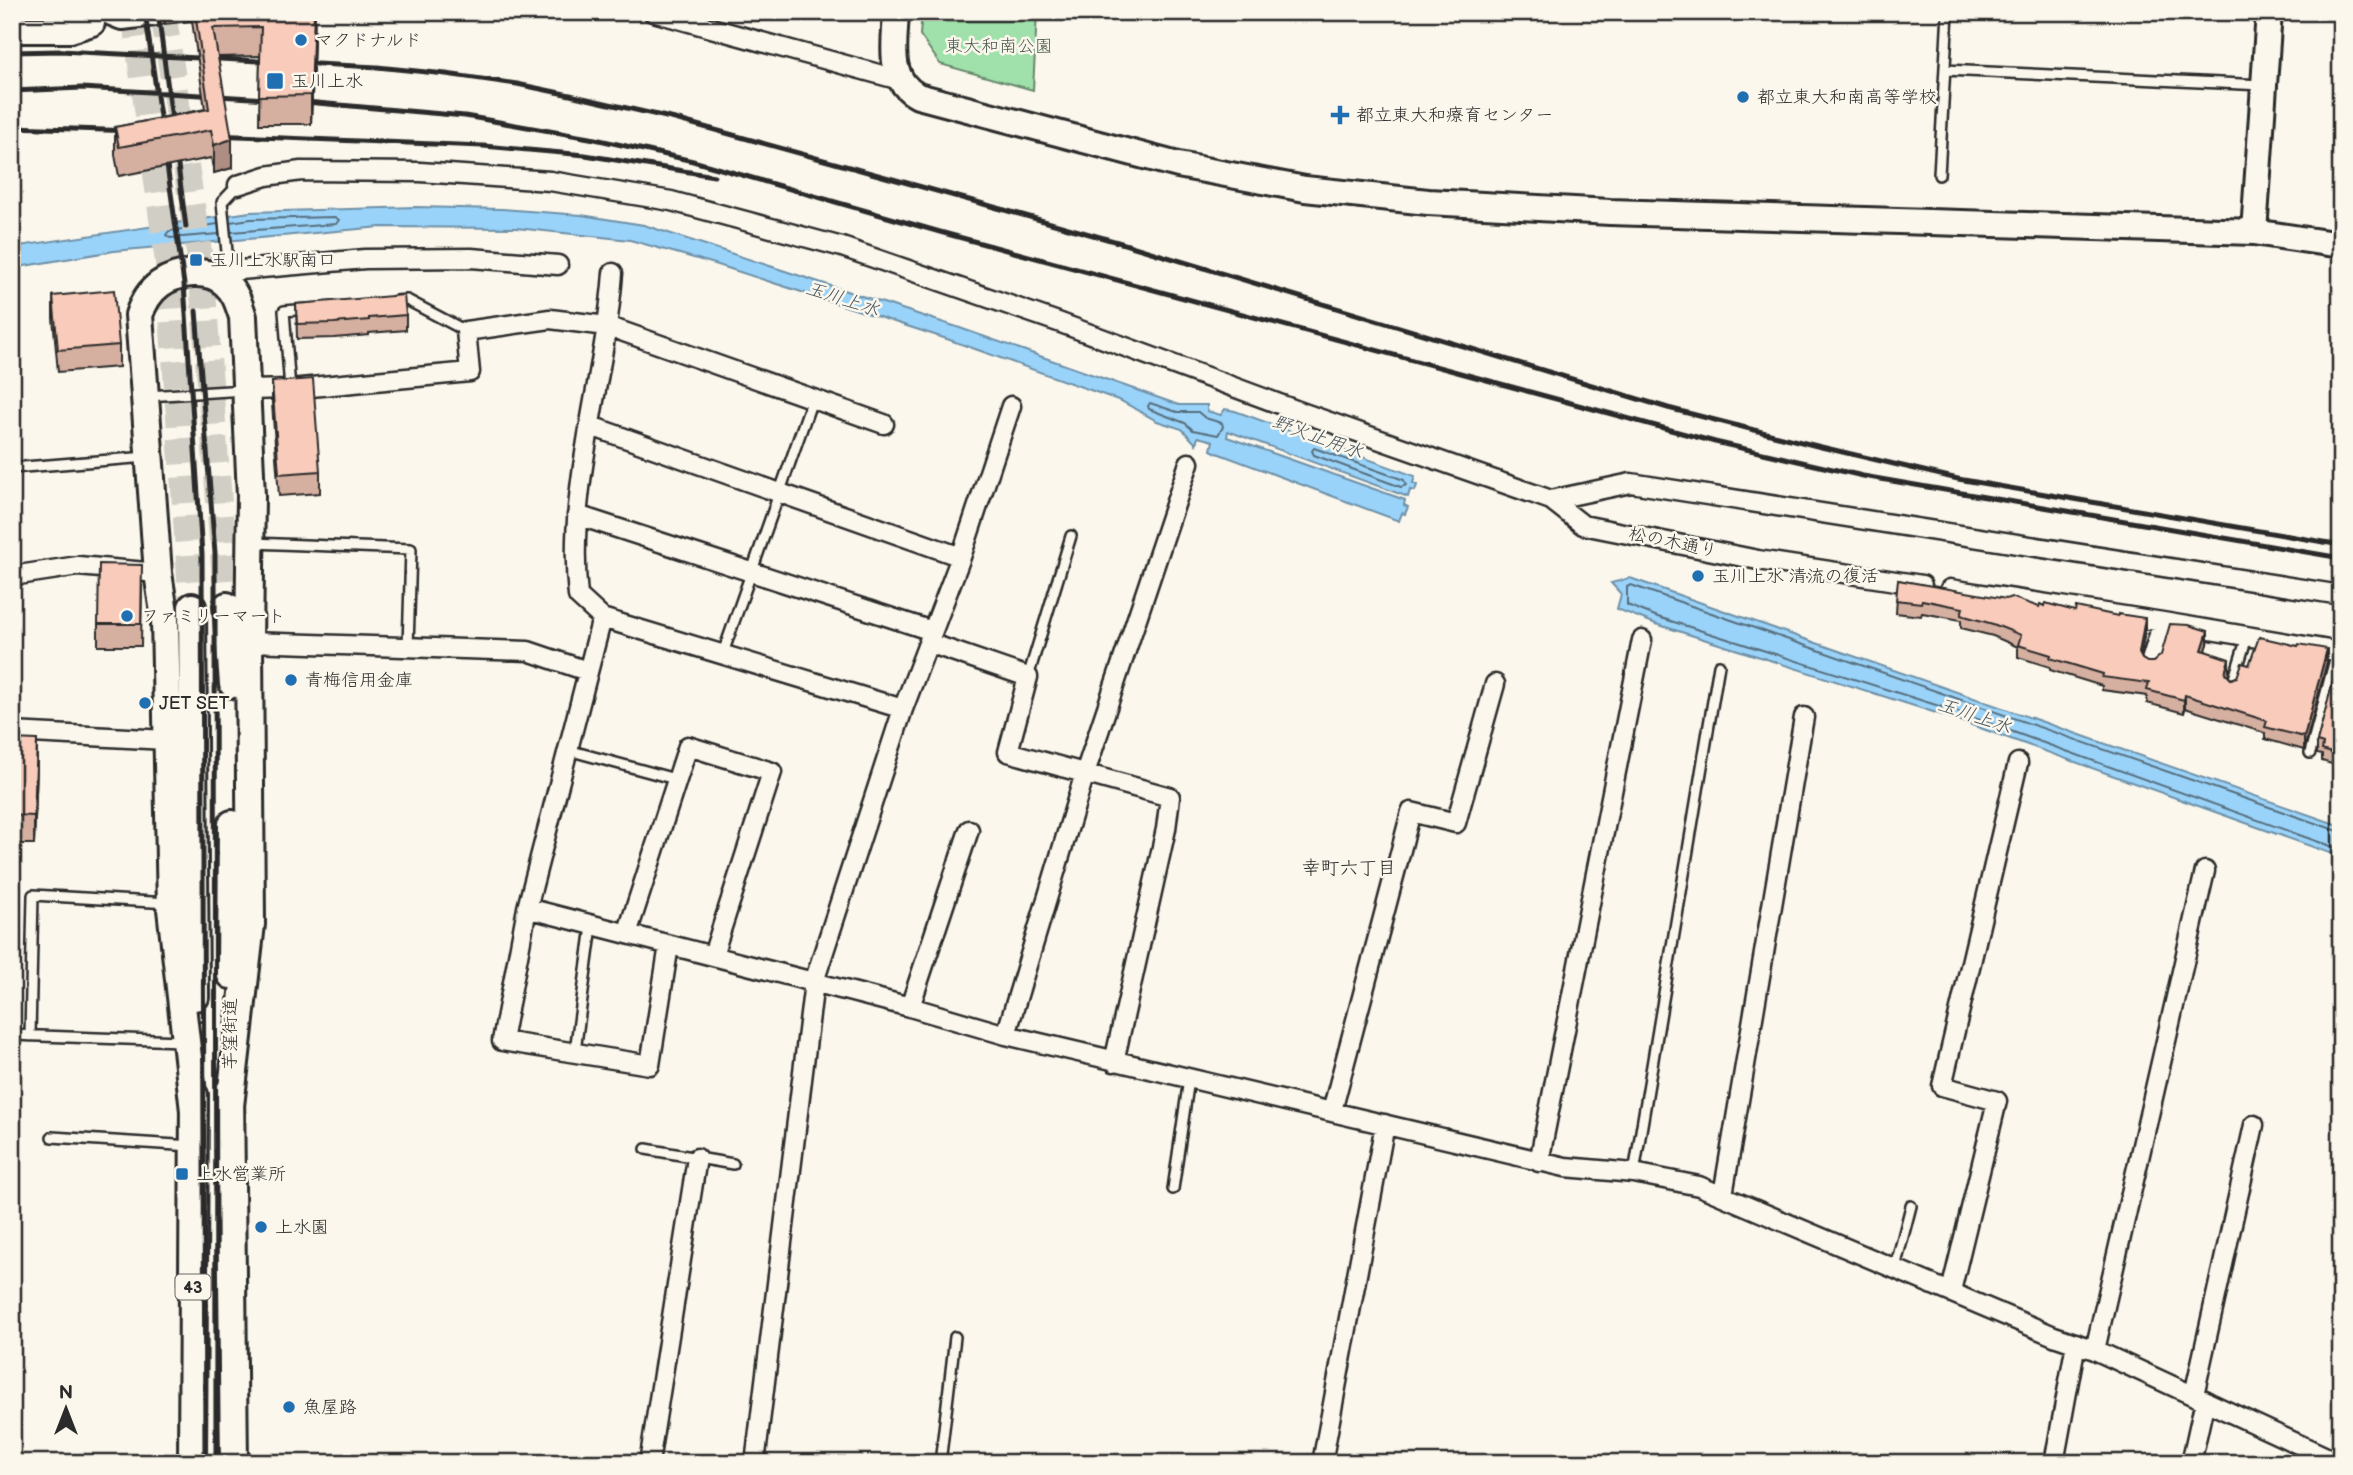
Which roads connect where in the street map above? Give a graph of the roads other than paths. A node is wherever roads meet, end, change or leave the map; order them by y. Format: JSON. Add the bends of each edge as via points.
{"nodes":[{"id":1,"x":93,"y":12,"type":"edge"},
{"id":2,"x":112,"y":12,"type":"edge"},
{"id":3,"x":155,"y":12,"type":"edge"},
{"id":4,"x":653,"y":12,"type":"edge"},
{"id":5,"x":897,"y":12,"type":"edge"},
{"id":6,"x":1948,"y":12,"type":"edge"},
{"id":7,"x":2269,"y":12,"type":"edge"},
{"id":8,"x":12,"y":30,"type":"edge"},
{"id":9,"x":1945,"y":70,"type":"junction"},
{"id":10,"x":900,"y":80,"type":"junction"},
{"id":11,"x":2265,"y":85,"type":"junction"},
{"id":12,"x":1939,"y":175,"type":"dead end"},
{"id":13,"x":238,"y":186,"type":"joint"},
{"id":14,"x":2254,"y":232,"type":"junction"},
{"id":15,"x":2341,"y":245,"type":"edge"},
{"id":16,"x":558,"y":265,"type":"dead end"},
{"id":17,"x":228,"y":270,"type":"junction"},
{"id":18,"x":613,"y":273,"type":"dead end"},
{"id":19,"x":379,"y":303,"type":"edge"},
{"id":20,"x":325,"y":307,"type":"edge"},
{"id":21,"x":607,"y":326,"type":"junction"},
{"id":22,"x":466,"y":331,"type":"junction"},
{"id":23,"x":290,"y":388,"type":"junction"},
{"id":24,"x":247,"y":390,"type":"junction"},
{"id":25,"x":146,"y":396,"type":"junction"},
{"id":26,"x":812,"y":400,"type":"junction"},
{"id":27,"x":1011,"y":406,"type":"dead end"},
{"id":28,"x":884,"y":424,"type":"dead end"},
{"id":29,"x":591,"y":426,"type":"junction"},
{"id":30,"x":150,"y":457,"type":"junction"},
{"id":31,"x":1189,"y":463,"type":"dead end"},
{"id":32,"x":12,"y":468,"type":"edge"},
{"id":33,"x":779,"y":492,"type":"junction"},
{"id":34,"x":1551,"y":500,"type":"junction"},
{"id":35,"x":577,"y":514,"type":"junction"},
{"id":36,"x":1071,"y":536,"type":"dead end"},
{"id":37,"x":251,"y":543,"type":"junction"},
{"id":38,"x":961,"y":557,"type":"junction"},
{"id":39,"x":751,"y":572,"type":"junction"},
{"id":40,"x":158,"y":573,"type":"junction"},
{"id":41,"x":12,"y":576,"type":"edge"},
{"id":42,"x":2341,"y":595,"type":"edge"},
{"id":43,"x":227,"y":606,"type":"tunnel mouth"},
{"id":44,"x":192,"y":607,"type":"tunnel mouth"},
{"id":45,"x":602,"y":618,"type":"junction"},
{"id":46,"x":2163,"y":622,"type":"junction"},
{"id":47,"x":931,"y":637,"type":"junction"},
{"id":48,"x":2247,"y":637,"type":"junction"},
{"id":49,"x":1642,"y":640,"type":"dead end"},
{"id":50,"x":249,"y":642,"type":"junction"},
{"id":51,"x":408,"y":647,"type":"junction"},
{"id":52,"x":2339,"y":652,"type":"edge"},
{"id":53,"x":723,"y":653,"type":"junction"},
{"id":54,"x":2150,"y":664,"type":"edge"},
{"id":55,"x":1719,"y":665,"type":"dead end"},
{"id":56,"x":587,"y":671,"type":"junction"},
{"id":57,"x":1028,"y":677,"type":"junction"},
{"id":58,"x":1495,"y":684,"type":"dead end"},
{"id":59,"x":2232,"y":685,"type":"edge"},
{"id":60,"x":903,"y":709,"type":"junction"},
{"id":61,"x":1804,"y":717,"type":"dead end"},
{"id":62,"x":12,"y":732,"type":"edge"},
{"id":63,"x":167,"y":740,"type":"junction"},
{"id":64,"x":568,"y":750,"type":"junction"},
{"id":65,"x":2310,"y":753,"type":"dead end"},
{"id":66,"x":2018,"y":763,"type":"dead end"},
{"id":67,"x":1085,"y":773,"type":"junction"},
{"id":68,"x":675,"y":779,"type":"junction"},
{"id":69,"x":970,"y":830,"type":"dead end"},
{"id":70,"x":2206,"y":871,"type":"dead end"},
{"id":71,"x":171,"y":903,"type":"junction"},
{"id":72,"x":527,"y":908,"type":"junction"},
{"id":73,"x":592,"y":926,"type":"junction"},
{"id":74,"x":627,"y":934,"type":"junction"},
{"id":75,"x":670,"y":945,"type":"junction"},
{"id":76,"x":713,"y":955,"type":"junction"},
{"id":77,"x":814,"y":982,"type":"junction"},
{"id":78,"x":910,"y":1007,"type":"junction"},
{"id":79,"x":12,"y":1035,"type":"edge"},
{"id":80,"x":1006,"y":1035,"type":"junction"},
{"id":81,"x":30,"y":1036,"type":"junction"},
{"id":82,"x":186,"y":1042,"type":"junction"},
{"id":83,"x":575,"y":1051,"type":"junction"},
{"id":84,"x":1114,"y":1062,"type":"junction"},
{"id":85,"x":1189,"y":1079,"type":"junction"},
{"id":86,"x":230,"y":1106,"type":"junction"},
{"id":87,"x":194,"y":1111,"type":"junction"},
{"id":88,"x":1332,"y":1111,"type":"junction"},
{"id":89,"x":1385,"y":1124,"type":"junction"},
{"id":90,"x":2255,"y":1125,"type":"dead end"},
{"id":91,"x":52,"y":1137,"type":"dead end"},
{"id":92,"x":193,"y":1146,"type":"junction"},
{"id":93,"x":646,"y":1149,"type":"dead end"},
{"id":94,"x":697,"y":1158,"type":"junction"},
{"id":95,"x":1539,"y":1162,"type":"junction"},
{"id":96,"x":733,"y":1164,"type":"dead end"},
{"id":97,"x":1634,"y":1172,"type":"junction"},
{"id":98,"x":1173,"y":1189,"type":"dead end"},
{"id":99,"x":1723,"y":1195,"type":"junction"},
{"id":100,"x":1911,"y":1206,"type":"dead end"},
{"id":101,"x":1895,"y":1268,"type":"junction"},
{"id":102,"x":1951,"y":1291,"type":"junction"},
{"id":103,"x":955,"y":1337,"type":"dead end"},
{"id":104,"x":2076,"y":1343,"type":"junction"},
{"id":105,"x":2095,"y":1350,"type":"junction"},
{"id":106,"x":2200,"y":1397,"type":"junction"},
{"id":107,"x":2301,"y":1455,"type":"edge"},
{"id":108,"x":192,"y":1463,"type":"edge"},
{"id":109,"x":234,"y":1463,"type":"edge"},
{"id":110,"x":649,"y":1463,"type":"edge"},
{"id":111,"x":755,"y":1463,"type":"edge"},
{"id":112,"x":940,"y":1463,"type":"edge"},
{"id":113,"x":1322,"y":1463,"type":"edge"},
{"id":114,"x":2054,"y":1463,"type":"edge"},
{"id":115,"x":2191,"y":1463,"type":"edge"},
{"id":116,"x":2339,"y":1463,"type":"edge"}],
"edges":[{"from":1,"to":8,"type":"street","via":[[92,23],[70,30]]},
{"from":2,"to":3,"type":"main road","via":[[122,16]]},
{"from":4,"to":10,"type":"street"},
{"from":5,"to":10,"type":"street","via":[[894,55]]},
{"from":6,"to":9,"type":"lane"},
{"from":7,"to":11,"type":"street"},
{"from":9,"to":11,"type":"lane"},
{"from":9,"to":12,"type":"lane"},
{"from":10,"to":14,"type":"street","via":[[918,96],[1178,165],[1305,189],[1428,202],[1610,212]]},
{"from":11,"to":14,"type":"street"},
{"from":13,"to":17,"type":"lane","via":[[222,202]]},
{"from":13,"to":34,"type":"street","via":[[301,171],[420,172],[550,181],[671,201],[842,247]]},
{"from":14,"to":15,"type":"street"},
{"from":16,"to":17,"type":"street","via":[[471,258],[365,259]]},
{"from":17,"to":24,"type":"main road","via":[[243,317]]},
{"from":17,"to":25,"type":"main road","via":[[218,277],[177,275],[158,285],[144,301],[139,316]]},
{"from":18,"to":21,"type":"street"},
{"from":19,"to":22,"type":"lane","via":[[407,300]]},
{"from":20,"to":23,"type":"lane","via":[[284,311]]},
{"from":21,"to":22,"type":"street","via":[[550,319]]},
{"from":21,"to":26,"type":"street"},
{"from":21,"to":29,"type":"street"},
{"from":22,"to":23,"type":"street","via":[[470,372]]},
{"from":23,"to":24,"type":"street"},
{"from":24,"to":25,"type":"lane"},
{"from":24,"to":37,"type":"main road"},
{"from":25,"to":30,"type":"main road"},
{"from":26,"to":28,"type":"street"},
{"from":26,"to":33,"type":"lane"},
{"from":27,"to":38,"type":"street"},
{"from":29,"to":33,"type":"street"},
{"from":29,"to":35,"type":"street"},
{"from":30,"to":32,"type":"lane"},
{"from":30,"to":40,"type":"main road"},
{"from":31,"to":67,"type":"street"},
{"from":33,"to":38,"type":"street"},
{"from":33,"to":39,"type":"lane"},
{"from":34,"to":42,"type":"street","via":[[1631,483]]},
{"from":34,"to":46,"type":"street","name":"松の木通り","via":[[1583,525],[1758,560]]},
{"from":35,"to":39,"type":"street"},
{"from":35,"to":45,"type":"street","via":[[578,596]]},
{"from":36,"to":57,"type":"lane"},
{"from":37,"to":50,"type":"main road"},
{"from":37,"to":51,"type":"lane","via":[[411,549]]},
{"from":38,"to":47,"type":"street"},
{"from":39,"to":47,"type":"street"},
{"from":39,"to":53,"type":"lane"},
{"from":40,"to":41,"type":"street","via":[[78,566]]},
{"from":40,"to":63,"type":"main road","via":[[166,619]]},
{"from":43,"to":86,"type":"main road","name":"芋窪街道","number":"43","via":[[233,676]]},
{"from":44,"to":87,"type":"main road","name":"芋窪街道","number":"43"},
{"from":45,"to":53,"type":"street"},
{"from":45,"to":56,"type":"street"},
{"from":46,"to":48,"type":"street","name":"松の木通り"},
{"from":46,"to":54,"type":"street"},
{"from":47,"to":57,"type":"street"},
{"from":47,"to":60,"type":"street"},
{"from":48,"to":52,"type":"street","name":"松の木通り"},
{"from":48,"to":59,"type":"lane"},
{"from":49,"to":95,"type":"street"},
{"from":50,"to":51,"type":"street"},
{"from":50,"to":86,"type":"main road","via":[[251,924]]},
{"from":51,"to":56,"type":"street","via":[[528,651]]},
{"from":52,"to":65,"type":"lane"},
{"from":53,"to":60,"type":"street"},
{"from":55,"to":97,"type":"lane"},
{"from":56,"to":64,"type":"street"},
{"from":57,"to":67,"type":"street","via":[[1008,752]]},
{"from":58,"to":88,"type":"street","via":[[1456,823],[1411,812]]},
{"from":60,"to":77,"type":"street"},
{"from":61,"to":99,"type":"street"},
{"from":62,"to":63,"type":"street"},
{"from":63,"to":71,"type":"main road"},
{"from":64,"to":68,"type":"lane"},
{"from":64,"to":72,"type":"street"},
{"from":66,"to":102,"type":"street","via":[[1942,1086],[1997,1101]]},
{"from":67,"to":80,"type":"street"},
{"from":67,"to":84,"type":"street","via":[[1170,797]]},
{"from":68,"to":74,"type":"street"},
{"from":68,"to":76,"type":"street","via":[[688,746],[772,772]]},
{"from":69,"to":78,"type":"street"},
{"from":70,"to":105,"type":"street"},
{"from":71,"to":81,"type":"lane","via":[[33,895]]},
{"from":71,"to":82,"type":"main road"},
{"from":72,"to":73,"type":"street"},
{"from":72,"to":83,"type":"street","via":[[502,1041]]},
{"from":73,"to":74,"type":"street"},
{"from":73,"to":83,"type":"lane"},
{"from":74,"to":75,"type":"street"},
{"from":75,"to":76,"type":"street"},
{"from":75,"to":83,"type":"street","via":[[650,1065]]},
{"from":76,"to":77,"type":"street"},
{"from":77,"to":78,"type":"street"},
{"from":77,"to":111,"type":"street"},
{"from":78,"to":80,"type":"street"},
{"from":79,"to":81,"type":"lane"},
{"from":80,"to":84,"type":"street"},
{"from":81,"to":82,"type":"lane"},
{"from":82,"to":87,"type":"main road"},
{"from":84,"to":85,"type":"street"},
{"from":85,"to":88,"type":"street"},
{"from":85,"to":98,"type":"lane"},
{"from":86,"to":109,"type":"main road","name":"芋窪街道","number":"43"},
{"from":87,"to":92,"type":"main road","name":"芋窪街道","number":"43"},
{"from":88,"to":89,"type":"street"},
{"from":89,"to":95,"type":"street"},
{"from":89,"to":113,"type":"street"},
{"from":90,"to":106,"type":"street"},
{"from":91,"to":92,"type":"lane"},
{"from":92,"to":108,"type":"main road","name":"芋窪街道","number":"43"},
{"from":93,"to":94,"type":"lane"},
{"from":94,"to":96,"type":"lane"},
{"from":94,"to":110,"type":"street"},
{"from":95,"to":97,"type":"street"},
{"from":97,"to":99,"type":"street"},
{"from":99,"to":101,"type":"street"},
{"from":100,"to":101,"type":"lane"},
{"from":101,"to":102,"type":"street"},
{"from":102,"to":104,"type":"street"},
{"from":103,"to":112,"type":"lane"},
{"from":104,"to":105,"type":"street"},
{"from":104,"to":114,"type":"street"},
{"from":105,"to":106,"type":"street"},
{"from":106,"to":107,"type":"street"},
{"from":106,"to":115,"type":"street"},
{"from":107,"to":116,"type":"street"}]}
